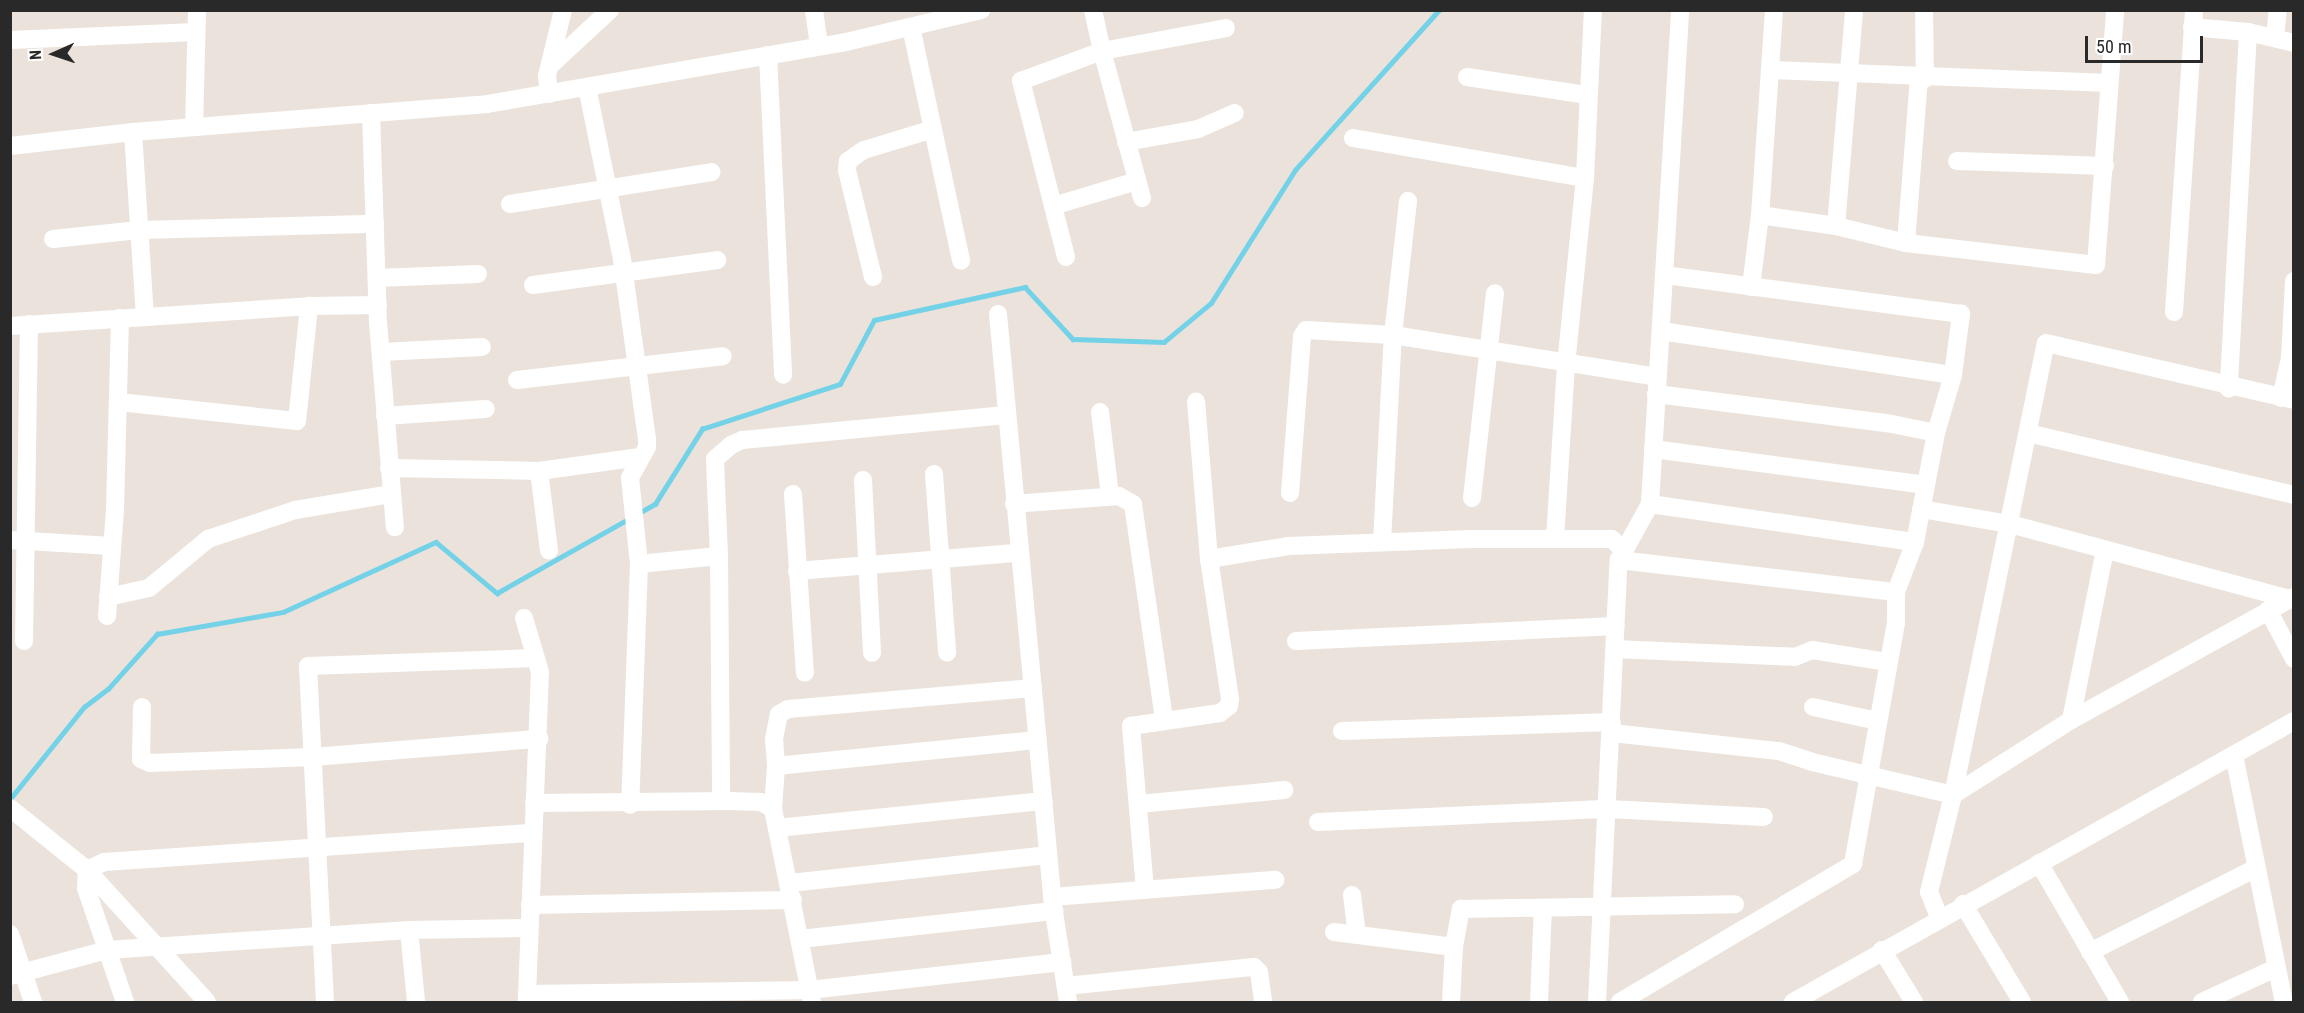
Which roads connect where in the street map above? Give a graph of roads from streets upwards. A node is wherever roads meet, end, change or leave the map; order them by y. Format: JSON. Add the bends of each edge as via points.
{"nodes":[{"id":1,"x":196,"y":10,"type":"edge"},
{"id":2,"x":563,"y":10,"type":"edge"},
{"id":3,"x":610,"y":10,"type":"edge"},
{"id":4,"x":813,"y":10,"type":"edge"},
{"id":5,"x":981,"y":10,"type":"edge"},
{"id":6,"x":1093,"y":10,"type":"edge"},
{"id":7,"x":1593,"y":10,"type":"edge"},
{"id":8,"x":1680,"y":10,"type":"edge"},
{"id":9,"x":1774,"y":10,"type":"edge"},
{"id":10,"x":1854,"y":10,"type":"edge"},
{"id":11,"x":1924,"y":10,"type":"edge"},
{"id":12,"x":2115,"y":10,"type":"edge"},
{"id":13,"x":2278,"y":10,"type":"edge"},
{"id":14,"x":2193,"y":19,"type":"edge"},
{"id":15,"x":911,"y":27,"type":"junction"},
{"id":16,"x":1226,"y":28,"type":"dead end"},
{"id":17,"x":196,"y":32,"type":"junction"},
{"id":18,"x":2248,"y":32,"type":"junction"},
{"id":19,"x":2275,"y":37,"type":"junction"},
{"id":20,"x":10,"y":40,"type":"edge"},
{"id":21,"x":2294,"y":43,"type":"edge"},
{"id":22,"x":819,"y":46,"type":"junction"},
{"id":23,"x":1102,"y":51,"type":"junction"},
{"id":24,"x":768,"y":55,"type":"junction"},
{"id":25,"x":553,"y":63,"type":"junction"},
{"id":26,"x":1770,"y":70,"type":"junction"},
{"id":27,"x":1850,"y":75,"type":"junction"},
{"id":28,"x":1467,"y":77,"type":"dead end"},
{"id":29,"x":1922,"y":79,"type":"junction"},
{"id":30,"x":2109,"y":83,"type":"junction"},
{"id":31,"x":588,"y":87,"type":"junction"},
{"id":32,"x":549,"y":94,"type":"junction"},
{"id":33,"x":1588,"y":95,"type":"junction"},
{"id":34,"x":371,"y":113,"type":"junction"},
{"id":35,"x":1235,"y":113,"type":"dead end"},
{"id":36,"x":194,"y":127,"type":"junction"},
{"id":37,"x":933,"y":129,"type":"junction"},
{"id":38,"x":133,"y":132,"type":"junction"},
{"id":39,"x":1353,"y":138,"type":"dead end"},
{"id":40,"x":1126,"y":142,"type":"junction"},
{"id":41,"x":10,"y":146,"type":"edge"},
{"id":42,"x":1958,"y":161,"type":"dead end"},
{"id":43,"x":2105,"y":166,"type":"junction"},
{"id":44,"x":711,"y":172,"type":"dead end"},
{"id":45,"x":1585,"y":178,"type":"junction"},
{"id":46,"x":607,"y":186,"type":"junction"},
{"id":47,"x":1408,"y":201,"type":"dead end"},
{"id":48,"x":510,"y":204,"type":"dead end"},
{"id":49,"x":1053,"y":206,"type":"junction"},
{"id":50,"x":1760,"y":215,"type":"junction"},
{"id":51,"x":375,"y":224,"type":"junction"},
{"id":52,"x":1836,"y":226,"type":"junction"},
{"id":53,"x":139,"y":230,"type":"junction"},
{"id":54,"x":53,"y":238,"type":"dead end"},
{"id":55,"x":1906,"y":243,"type":"junction"},
{"id":56,"x":1066,"y":256,"type":"dead end"},
{"id":57,"x":717,"y":260,"type":"dead end"},
{"id":58,"x":961,"y":261,"type":"dead end"},
{"id":59,"x":623,"y":270,"type":"junction"},
{"id":60,"x":478,"y":274,"type":"dead end"},
{"id":61,"x":1666,"y":276,"type":"junction"},
{"id":62,"x":873,"y":277,"type":"dead end"},
{"id":63,"x":377,"y":278,"type":"junction"},
{"id":64,"x":2294,"y":281,"type":"edge"},
{"id":65,"x":533,"y":285,"type":"dead end"},
{"id":66,"x":1751,"y":287,"type":"junction"},
{"id":67,"x":1495,"y":293,"type":"dead end"},
{"id":68,"x":378,"y":305,"type":"junction"},
{"id":69,"x":309,"y":306,"type":"junction"},
{"id":70,"x":2174,"y":312,"type":"dead end"},
{"id":71,"x":998,"y":314,"type":"dead end"},
{"id":72,"x":145,"y":316,"type":"junction"},
{"id":73,"x":120,"y":318,"type":"junction"},
{"id":74,"x":20,"y":325,"type":"edge"},
{"id":75,"x":1661,"y":331,"type":"junction"},
{"id":76,"x":1393,"y":334,"type":"junction"},
{"id":77,"x":482,"y":347,"type":"dead end"},
{"id":78,"x":1488,"y":350,"type":"junction"},
{"id":79,"x":381,"y":352,"type":"junction"},
{"id":80,"x":723,"y":356,"type":"dead end"},
{"id":81,"x":2292,"y":358,"type":"edge"},
{"id":82,"x":636,"y":363,"type":"junction"},
{"id":83,"x":1566,"y":365,"type":"junction"},
{"id":84,"x":783,"y":375,"type":"dead end"},
{"id":85,"x":1953,"y":375,"type":"junction"},
{"id":86,"x":517,"y":380,"type":"dead end"},
{"id":87,"x":1656,"y":386,"type":"junction"},
{"id":88,"x":2229,"y":388,"type":"junction"},
{"id":89,"x":2287,"y":399,"type":"edge"},
{"id":90,"x":119,"y":402,"type":"junction"},
{"id":91,"x":1196,"y":402,"type":"dead end"},
{"id":92,"x":486,"y":409,"type":"dead end"},
{"id":93,"x":1100,"y":412,"type":"dead end"},
{"id":94,"x":1006,"y":415,"type":"junction"},
{"id":95,"x":385,"y":416,"type":"junction"},
{"id":96,"x":1936,"y":433,"type":"junction"},
{"id":97,"x":2028,"y":433,"type":"junction"},
{"id":98,"x":1653,"y":448,"type":"junction"},
{"id":99,"x":640,"y":457,"type":"junction"},
{"id":100,"x":389,"y":468,"type":"junction"},
{"id":101,"x":539,"y":471,"type":"junction"},
{"id":102,"x":934,"y":474,"type":"dead end"},
{"id":103,"x":863,"y":480,"type":"dead end"},
{"id":104,"x":1925,"y":485,"type":"junction"},
{"id":105,"x":1290,"y":493,"type":"dead end"},
{"id":106,"x":392,"y":494,"type":"junction"},
{"id":107,"x":792,"y":494,"type":"dead end"},
{"id":108,"x":2294,"y":495,"type":"edge"},
{"id":109,"x":1110,"y":496,"type":"junction"},
{"id":110,"x":1472,"y":498,"type":"dead end"},
{"id":111,"x":1014,"y":504,"type":"junction"},
{"id":112,"x":1650,"y":504,"type":"junction"},
{"id":113,"x":1921,"y":509,"type":"junction"},
{"id":114,"x":2010,"y":524,"type":"junction"},
{"id":115,"x":395,"y":527,"type":"dead end"},
{"id":116,"x":1555,"y":539,"type":"junction"},
{"id":117,"x":18,"y":540,"type":"edge"},
{"id":118,"x":1382,"y":542,"type":"junction"},
{"id":119,"x":1915,"y":543,"type":"junction"},
{"id":120,"x":112,"y":546,"type":"junction"},
{"id":121,"x":549,"y":550,"type":"dead end"},
{"id":122,"x":2105,"y":550,"type":"junction"},
{"id":123,"x":1018,"y":553,"type":"junction"},
{"id":124,"x":719,"y":556,"type":"junction"},
{"id":125,"x":1622,"y":556,"type":"junction"},
{"id":126,"x":940,"y":559,"type":"junction"},
{"id":127,"x":1209,"y":559,"type":"junction"},
{"id":128,"x":639,"y":564,"type":"junction"},
{"id":129,"x":869,"y":565,"type":"junction"},
{"id":130,"x":796,"y":571,"type":"junction"},
{"id":131,"x":1896,"y":592,"type":"junction"},
{"id":132,"x":108,"y":597,"type":"junction"},
{"id":133,"x":2292,"y":598,"type":"edge"},
{"id":134,"x":2268,"y":610,"type":"junction"},
{"id":135,"x":107,"y":616,"type":"dead end"},
{"id":136,"x":524,"y":618,"type":"dead end"},
{"id":137,"x":1616,"y":626,"type":"junction"},
{"id":138,"x":24,"y":641,"type":"dead end"},
{"id":139,"x":1296,"y":641,"type":"dead end"},
{"id":140,"x":1615,"y":649,"type":"junction"},
{"id":141,"x":872,"y":653,"type":"dead end"},
{"id":142,"x":947,"y":653,"type":"dead end"},
{"id":143,"x":537,"y":658,"type":"junction"},
{"id":144,"x":2294,"y":659,"type":"edge"},
{"id":145,"x":1888,"y":662,"type":"junction"},
{"id":146,"x":805,"y":673,"type":"dead end"},
{"id":147,"x":1033,"y":688,"type":"junction"},
{"id":148,"x":142,"y":707,"type":"dead end"},
{"id":149,"x":1813,"y":707,"type":"dead end"},
{"id":150,"x":1164,"y":719,"type":"junction"},
{"id":151,"x":2071,"y":720,"type":"junction"},
{"id":152,"x":1876,"y":721,"type":"junction"},
{"id":153,"x":2294,"y":721,"type":"edge"},
{"id":154,"x":1612,"y":728,"type":"junction"},
{"id":155,"x":1342,"y":731,"type":"dead end"},
{"id":156,"x":539,"y":738,"type":"junction"},
{"id":157,"x":1038,"y":740,"type":"junction"},
{"id":158,"x":2234,"y":755,"type":"junction"},
{"id":159,"x":313,"y":757,"type":"junction"},
{"id":160,"x":776,"y":766,"type":"junction"},
{"id":161,"x":1867,"y":775,"type":"junction"},
{"id":162,"x":1284,"y":790,"type":"dead end"},
{"id":163,"x":1953,"y":795,"type":"junction"},
{"id":164,"x":721,"y":801,"type":"junction"},
{"id":165,"x":1044,"y":801,"type":"junction"},
{"id":166,"x":534,"y":803,"type":"junction"},
{"id":167,"x":1139,"y":804,"type":"junction"},
{"id":168,"x":630,"y":805,"type":"junction"},
{"id":169,"x":773,"y":809,"type":"junction"},
{"id":170,"x":1608,"y":809,"type":"junction"},
{"id":171,"x":15,"y":810,"type":"edge"},
{"id":172,"x":1764,"y":817,"type":"dead end"},
{"id":173,"x":1318,"y":822,"type":"dead end"},
{"id":174,"x":777,"y":828,"type":"junction"},
{"id":175,"x":532,"y":833,"type":"junction"},
{"id":176,"x":318,"y":849,"type":"junction"},
{"id":177,"x":1048,"y":855,"type":"junction"},
{"id":178,"x":2039,"y":862,"type":"junction"},
{"id":179,"x":2256,"y":868,"type":"junction"},
{"id":180,"x":87,"y":870,"type":"junction"},
{"id":181,"x":1275,"y":880,"type":"dead end"},
{"id":182,"x":1145,"y":890,"type":"junction"},
{"id":183,"x":791,"y":892,"type":"junction"},
{"id":184,"x":1352,"y":895,"type":"dead end"},
{"id":185,"x":1053,"y":904,"type":"junction"},
{"id":186,"x":1736,"y":904,"type":"dead end"},
{"id":187,"x":1963,"y":904,"type":"junction"},
{"id":188,"x":530,"y":905,"type":"junction"},
{"id":189,"x":1604,"y":906,"type":"junction"},
{"id":190,"x":1543,"y":908,"type":"junction"},
{"id":191,"x":1939,"y":917,"type":"junction"},
{"id":192,"x":529,"y":928,"type":"junction"},
{"id":193,"x":409,"y":930,"type":"junction"},
{"id":194,"x":1334,"y":932,"type":"dead end"},
{"id":195,"x":10,"y":934,"type":"edge"},
{"id":196,"x":321,"y":935,"type":"junction"},
{"id":197,"x":1358,"y":935,"type":"junction"},
{"id":198,"x":800,"y":939,"type":"junction"},
{"id":199,"x":153,"y":946,"type":"junction"},
{"id":200,"x":1454,"y":947,"type":"junction"},
{"id":201,"x":107,"y":950,"type":"junction"},
{"id":202,"x":1882,"y":950,"type":"junction"},
{"id":203,"x":2090,"y":951,"type":"junction"},
{"id":204,"x":1062,"y":962,"type":"junction"},
{"id":205,"x":2276,"y":968,"type":"junction"},
{"id":206,"x":16,"y":973,"type":"edge"},
{"id":207,"x":1067,"y":994,"type":"edge"},
{"id":208,"x":810,"y":996,"type":"edge"},
{"id":209,"x":527,"y":998,"type":"edge"},
{"id":210,"x":1804,"y":1000,"type":"edge"},
{"id":211,"x":33,"y":1002,"type":"edge"},
{"id":212,"x":125,"y":1002,"type":"edge"},
{"id":213,"x":207,"y":1002,"type":"edge"},
{"id":214,"x":325,"y":1002,"type":"edge"},
{"id":215,"x":416,"y":1002,"type":"edge"},
{"id":216,"x":1263,"y":1002,"type":"edge"},
{"id":217,"x":1451,"y":1002,"type":"edge"},
{"id":218,"x":1539,"y":1002,"type":"edge"},
{"id":219,"x":1597,"y":1002,"type":"edge"},
{"id":220,"x":1620,"y":1002,"type":"edge"},
{"id":221,"x":1914,"y":1002,"type":"edge"},
{"id":222,"x":2022,"y":1002,"type":"edge"},
{"id":223,"x":2120,"y":1002,"type":"edge"},
{"id":224,"x":2202,"y":1002,"type":"edge"},
{"id":225,"x":2284,"y":1002,"type":"edge"}],
"edges":[{"from":1,"to":17,"type":"street"},
{"from":2,"to":25,"type":"street"},
{"from":3,"to":25,"type":"street"},
{"from":4,"to":22,"type":"street"},
{"from":5,"to":15,"type":"street"},
{"from":6,"to":23,"type":"street"},
{"from":7,"to":33,"type":"street"},
{"from":8,"to":61,"type":"street"},
{"from":9,"to":26,"type":"street"},
{"from":10,"to":27,"type":"street"},
{"from":11,"to":29,"type":"street"},
{"from":12,"to":30,"type":"street"},
{"from":13,"to":19,"type":"street"},
{"from":14,"to":18,"type":"street"},
{"from":14,"to":70,"type":"street"},
{"from":15,"to":22,"type":"street"},
{"from":15,"to":37,"type":"street"},
{"from":16,"to":23,"type":"street"},
{"from":17,"to":20,"type":"street"},
{"from":17,"to":36,"type":"street"},
{"from":18,"to":19,"type":"street"},
{"from":18,"to":88,"type":"street"},
{"from":19,"to":21,"type":"street"},
{"from":22,"to":24,"type":"street"},
{"from":23,"to":40,"type":"street"},
{"from":23,"to":49,"type":"street","via":[[1021,81]]},
{"from":24,"to":31,"type":"street"},
{"from":24,"to":84,"type":"street"},
{"from":25,"to":32,"type":"street","via":[[547,76]]},
{"from":26,"to":27,"type":"street"},
{"from":26,"to":50,"type":"street"},
{"from":27,"to":29,"type":"street"},
{"from":27,"to":52,"type":"street"},
{"from":28,"to":33,"type":"street"},
{"from":29,"to":30,"type":"street"},
{"from":29,"to":55,"type":"street"},
{"from":30,"to":43,"type":"street"},
{"from":31,"to":32,"type":"street"},
{"from":31,"to":46,"type":"street"},
{"from":32,"to":34,"type":"street","via":[[487,104]]},
{"from":33,"to":45,"type":"street"},
{"from":34,"to":36,"type":"street"},
{"from":34,"to":51,"type":"street"},
{"from":35,"to":40,"type":"street","via":[[1198,129]]},
{"from":36,"to":38,"type":"street"},
{"from":37,"to":58,"type":"street"},
{"from":37,"to":62,"type":"street","via":[[864,150],[848,161],[846,170]]},
{"from":38,"to":41,"type":"street"},
{"from":38,"to":53,"type":"street"},
{"from":39,"to":45,"type":"street"},
{"from":40,"to":49,"type":"street","via":[[1139,190]]},
{"from":42,"to":43,"type":"street"},
{"from":43,"to":55,"type":"street","via":[[2096,265]]},
{"from":44,"to":46,"type":"street"},
{"from":45,"to":83,"type":"street"},
{"from":46,"to":48,"type":"street"},
{"from":46,"to":59,"type":"street"},
{"from":47,"to":76,"type":"street"},
{"from":49,"to":56,"type":"street"},
{"from":50,"to":52,"type":"street"},
{"from":50,"to":66,"type":"street"},
{"from":51,"to":53,"type":"street"},
{"from":51,"to":63,"type":"street"},
{"from":52,"to":55,"type":"street"},
{"from":53,"to":54,"type":"street"},
{"from":53,"to":72,"type":"street"},
{"from":57,"to":59,"type":"street"},
{"from":59,"to":65,"type":"street"},
{"from":59,"to":82,"type":"street"},
{"from":60,"to":63,"type":"street"},
{"from":61,"to":66,"type":"street"},
{"from":61,"to":75,"type":"street"},
{"from":63,"to":68,"type":"street"},
{"from":64,"to":81,"type":"street"},
{"from":66,"to":85,"type":"street","via":[[1961,314]]},
{"from":67,"to":78,"type":"street"},
{"from":68,"to":69,"type":"street"},
{"from":68,"to":79,"type":"street"},
{"from":69,"to":72,"type":"street"},
{"from":69,"to":90,"type":"street","via":[[297,421]]},
{"from":71,"to":94,"type":"street"},
{"from":72,"to":73,"type":"street"},
{"from":73,"to":74,"type":"street"},
{"from":73,"to":90,"type":"street"},
{"from":74,"to":117,"type":"street"},
{"from":75,"to":85,"type":"street"},
{"from":75,"to":87,"type":"street"},
{"from":76,"to":78,"type":"street"},
{"from":76,"to":105,"type":"street","via":[[1310,330],[1304,333]]},
{"from":76,"to":118,"type":"street"},
{"from":77,"to":79,"type":"street"},
{"from":78,"to":83,"type":"street"},
{"from":78,"to":110,"type":"street"},
{"from":79,"to":95,"type":"street"},
{"from":80,"to":82,"type":"street"},
{"from":81,"to":89,"type":"street"},
{"from":82,"to":86,"type":"street"},
{"from":82,"to":99,"type":"street","via":[[647,440]]},
{"from":83,"to":87,"type":"street"},
{"from":83,"to":116,"type":"street"},
{"from":85,"to":96,"type":"street"},
{"from":87,"to":96,"type":"street"},
{"from":87,"to":98,"type":"street"},
{"from":88,"to":89,"type":"street"},
{"from":88,"to":97,"type":"street","via":[[2046,343]]},
{"from":90,"to":120,"type":"street"},
{"from":91,"to":127,"type":"street"},
{"from":92,"to":95,"type":"street"},
{"from":93,"to":109,"type":"street"},
{"from":94,"to":111,"type":"street"},
{"from":94,"to":124,"type":"street","via":[[742,440],[731,445],[715,459]]},
{"from":95,"to":100,"type":"street"},
{"from":96,"to":104,"type":"street"},
{"from":97,"to":108,"type":"street"},
{"from":97,"to":114,"type":"street"},
{"from":98,"to":104,"type":"street"},
{"from":98,"to":112,"type":"street"},
{"from":99,"to":101,"type":"street"},
{"from":99,"to":128,"type":"street","via":[[630,478]]},
{"from":100,"to":101,"type":"street"},
{"from":100,"to":106,"type":"street"},
{"from":101,"to":121,"type":"street"},
{"from":102,"to":126,"type":"street"},
{"from":103,"to":129,"type":"street"},
{"from":104,"to":113,"type":"street"},
{"from":106,"to":115,"type":"street"},
{"from":106,"to":132,"type":"street","via":[[295,510],[208,539],[149,588]]},
{"from":107,"to":130,"type":"street"},
{"from":109,"to":111,"type":"street"},
{"from":109,"to":150,"type":"street","via":[[1126,498],[1136,510]]},
{"from":111,"to":123,"type":"street"},
{"from":112,"to":119,"type":"street"},
{"from":112,"to":125,"type":"street"},
{"from":113,"to":114,"type":"street"},
{"from":113,"to":119,"type":"street"},
{"from":114,"to":122,"type":"street"},
{"from":114,"to":163,"type":"street"},
{"from":116,"to":118,"type":"street"},
{"from":116,"to":125,"type":"street","via":[[1612,539]]},
{"from":117,"to":120,"type":"street"},
{"from":117,"to":138,"type":"street"},
{"from":118,"to":127,"type":"street","via":[[1288,546]]},
{"from":119,"to":131,"type":"street"},
{"from":120,"to":132,"type":"street"},
{"from":122,"to":133,"type":"street"},
{"from":122,"to":151,"type":"street"},
{"from":123,"to":126,"type":"street"},
{"from":123,"to":147,"type":"street"},
{"from":124,"to":128,"type":"street"},
{"from":124,"to":164,"type":"street"},
{"from":125,"to":131,"type":"street"},
{"from":125,"to":137,"type":"street"},
{"from":126,"to":129,"type":"street"},
{"from":126,"to":142,"type":"street"},
{"from":127,"to":150,"type":"street","via":[[1229,706],[1220,713]]},
{"from":128,"to":168,"type":"street"},
{"from":129,"to":130,"type":"street"},
{"from":129,"to":141,"type":"street"},
{"from":130,"to":146,"type":"street"},
{"from":131,"to":145,"type":"street","via":[[1896,623]]},
{"from":132,"to":135,"type":"street"},
{"from":133,"to":134,"type":"street"},
{"from":134,"to":144,"type":"street"},
{"from":134,"to":151,"type":"street"},
{"from":136,"to":143,"type":"street"},
{"from":137,"to":139,"type":"street"},
{"from":137,"to":140,"type":"street"},
{"from":140,"to":145,"type":"street","via":[[1795,657],[1812,650]]},
{"from":140,"to":154,"type":"street"},
{"from":143,"to":156,"type":"street"},
{"from":143,"to":159,"type":"street","via":[[308,666]]},
{"from":145,"to":152,"type":"street"},
{"from":147,"to":157,"type":"street"},
{"from":147,"to":160,"type":"street","via":[[788,709],[779,714],[774,739]]},
{"from":148,"to":159,"type":"street","via":[[141,759],[150,763]]},
{"from":149,"to":152,"type":"street"},
{"from":150,"to":167,"type":"street","via":[[1134,724],[1130,729]]},
{"from":151,"to":163,"type":"street"},
{"from":152,"to":161,"type":"street"},
{"from":153,"to":158,"type":"street"},
{"from":154,"to":155,"type":"street"},
{"from":154,"to":161,"type":"street","via":[[1779,751]]},
{"from":154,"to":170,"type":"street"},
{"from":156,"to":159,"type":"street"},
{"from":156,"to":166,"type":"street"},
{"from":157,"to":160,"type":"street"},
{"from":157,"to":165,"type":"street"},
{"from":158,"to":178,"type":"street"},
{"from":158,"to":179,"type":"street"},
{"from":159,"to":176,"type":"street"},
{"from":160,"to":169,"type":"street"},
{"from":161,"to":163,"type":"street"},
{"from":161,"to":220,"type":"street","via":[[1853,864]]},
{"from":162,"to":167,"type":"street"},
{"from":163,"to":191,"type":"street","via":[[1929,892]]},
{"from":164,"to":168,"type":"street"},
{"from":164,"to":169,"type":"street","via":[[761,802]]},
{"from":165,"to":174,"type":"street"},
{"from":165,"to":177,"type":"street"},
{"from":166,"to":168,"type":"street"},
{"from":166,"to":175,"type":"street"},
{"from":167,"to":182,"type":"street"},
{"from":169,"to":174,"type":"street"},
{"from":170,"to":172,"type":"street"},
{"from":170,"to":173,"type":"street"},
{"from":170,"to":189,"type":"street"},
{"from":171,"to":180,"type":"street"},
{"from":174,"to":183,"type":"street"},
{"from":175,"to":176,"type":"street"},
{"from":175,"to":188,"type":"street"},
{"from":176,"to":180,"type":"street","via":[[104,862]]},
{"from":176,"to":196,"type":"street"},
{"from":177,"to":183,"type":"street"},
{"from":177,"to":185,"type":"street"},
{"from":178,"to":187,"type":"street"},
{"from":178,"to":203,"type":"street"},
{"from":179,"to":203,"type":"street"},
{"from":179,"to":205,"type":"street"},
{"from":180,"to":199,"type":"street"},
{"from":180,"to":201,"type":"street","via":[[86,888]]},
{"from":181,"to":182,"type":"street"},
{"from":182,"to":185,"type":"street"},
{"from":183,"to":188,"type":"street"},
{"from":183,"to":198,"type":"street"},
{"from":184,"to":197,"type":"street"},
{"from":185,"to":198,"type":"street"},
{"from":185,"to":204,"type":"street"},
{"from":186,"to":189,"type":"street"},
{"from":187,"to":191,"type":"street"},
{"from":187,"to":222,"type":"street"},
{"from":188,"to":192,"type":"street"},
{"from":189,"to":190,"type":"street"},
{"from":189,"to":219,"type":"street"},
{"from":190,"to":200,"type":"street","via":[[1461,909]]},
{"from":190,"to":218,"type":"street"},
{"from":191,"to":202,"type":"street"},
{"from":192,"to":193,"type":"street"},
{"from":192,"to":209,"type":"street"},
{"from":193,"to":196,"type":"street"},
{"from":193,"to":215,"type":"street"},
{"from":194,"to":197,"type":"street"},
{"from":195,"to":206,"type":"street"},
{"from":196,"to":199,"type":"street"},
{"from":196,"to":214,"type":"street"},
{"from":197,"to":200,"type":"street"},
{"from":198,"to":208,"type":"street"},
{"from":199,"to":201,"type":"street"},
{"from":199,"to":213,"type":"street"},
{"from":200,"to":217,"type":"street"},
{"from":201,"to":206,"type":"street"},
{"from":201,"to":212,"type":"street"},
{"from":202,"to":210,"type":"street"},
{"from":202,"to":221,"type":"street"},
{"from":203,"to":223,"type":"street"},
{"from":204,"to":207,"type":"street"},
{"from":204,"to":208,"type":"street"},
{"from":205,"to":224,"type":"street"},
{"from":205,"to":225,"type":"street"},
{"from":206,"to":211,"type":"street"},
{"from":207,"to":216,"type":"street","via":[[1254,967],[1259,972]]},
{"from":208,"to":209,"type":"street"}]}
